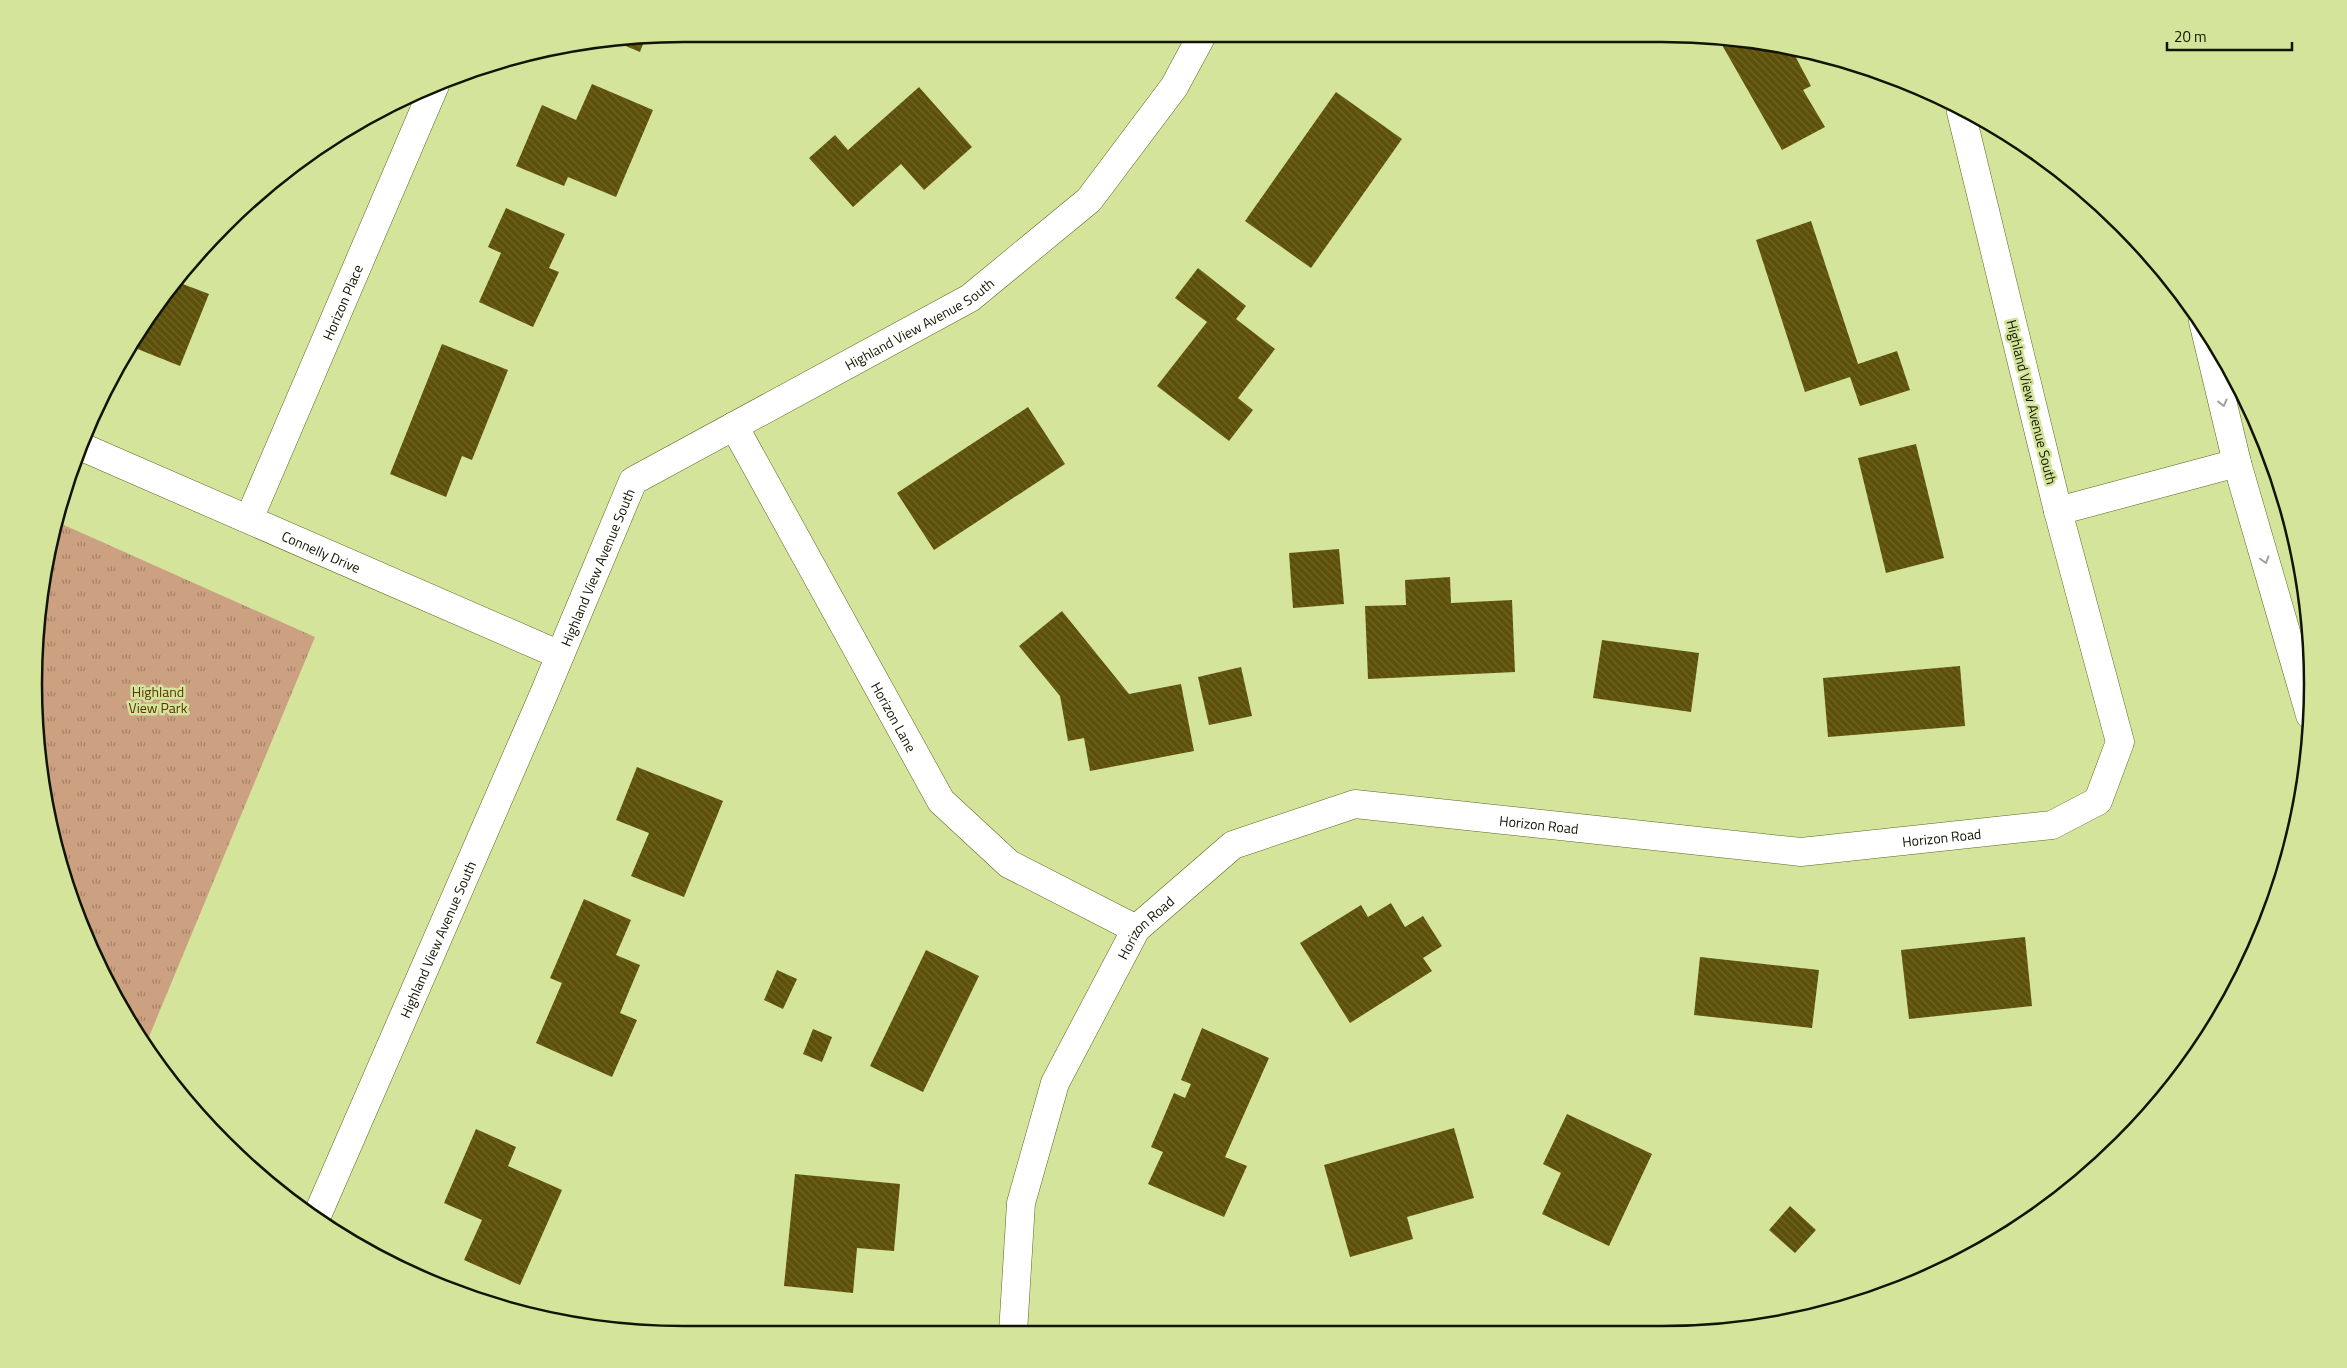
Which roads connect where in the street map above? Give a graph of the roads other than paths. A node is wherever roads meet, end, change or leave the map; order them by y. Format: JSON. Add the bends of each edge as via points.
{"nodes":[{"id":1,"x":1198,"y":42,"type":"edge"},
{"id":2,"x":431,"y":95,"type":"edge"},
{"id":3,"x":1962,"y":117,"type":"edge"},
{"id":4,"x":2210,"y":349,"type":"edge"},
{"id":5,"x":734,"y":426,"type":"junction"},
{"id":6,"x":87,"y":449,"type":"edge"},
{"id":7,"x":2238,"y":463,"type":"junction"},
{"id":8,"x":2058,"y":511,"type":"junction"},
{"id":9,"x":249,"y":520,"type":"junction"},
{"id":10,"x":560,"y":655,"type":"junction"},
{"id":11,"x":2304,"y":693,"type":"edge"},
{"id":12,"x":1136,"y":929,"type":"junction"},
{"id":13,"x":319,"y":1211,"type":"edge"},
{"id":14,"x":1013,"y":1326,"type":"edge"}],
"edges":[{"from":1,"to":5,"type":"main road","name":"Highland View Avenue South","via":[[1174,87],[1089,200],[970,298]]},
{"from":2,"to":9,"type":"main road","name":"Horizon Place"},
{"from":3,"to":8,"type":"main road","name":"Highland View Avenue South"},
{"from":4,"to":7,"type":"main road","one_way":true},
{"from":5,"to":10,"type":"main road","name":"Highland View Avenue South","via":[[633,481]]},
{"from":5,"to":12,"type":"main road","name":"Horizon Lane","via":[[940,801],[1009,864]]},
{"from":6,"to":9,"type":"main road","name":"Connelly Drive"},
{"from":7,"to":8,"type":"main road"},
{"from":7,"to":11,"type":"main road","one_way":true},
{"from":8,"to":12,"type":"main road","name":"Horizon Road","via":[[2120,742],[2098,801],[2052,825],[1801,852],[1355,804],[1233,845]]},
{"from":9,"to":10,"type":"main road","name":"Connelly Drive"},
{"from":10,"to":13,"type":"main road","name":"Highland View Avenue South"},
{"from":12,"to":14,"type":"main road","name":"Horizon Road","via":[[1055,1083],[1021,1204]]}]}
